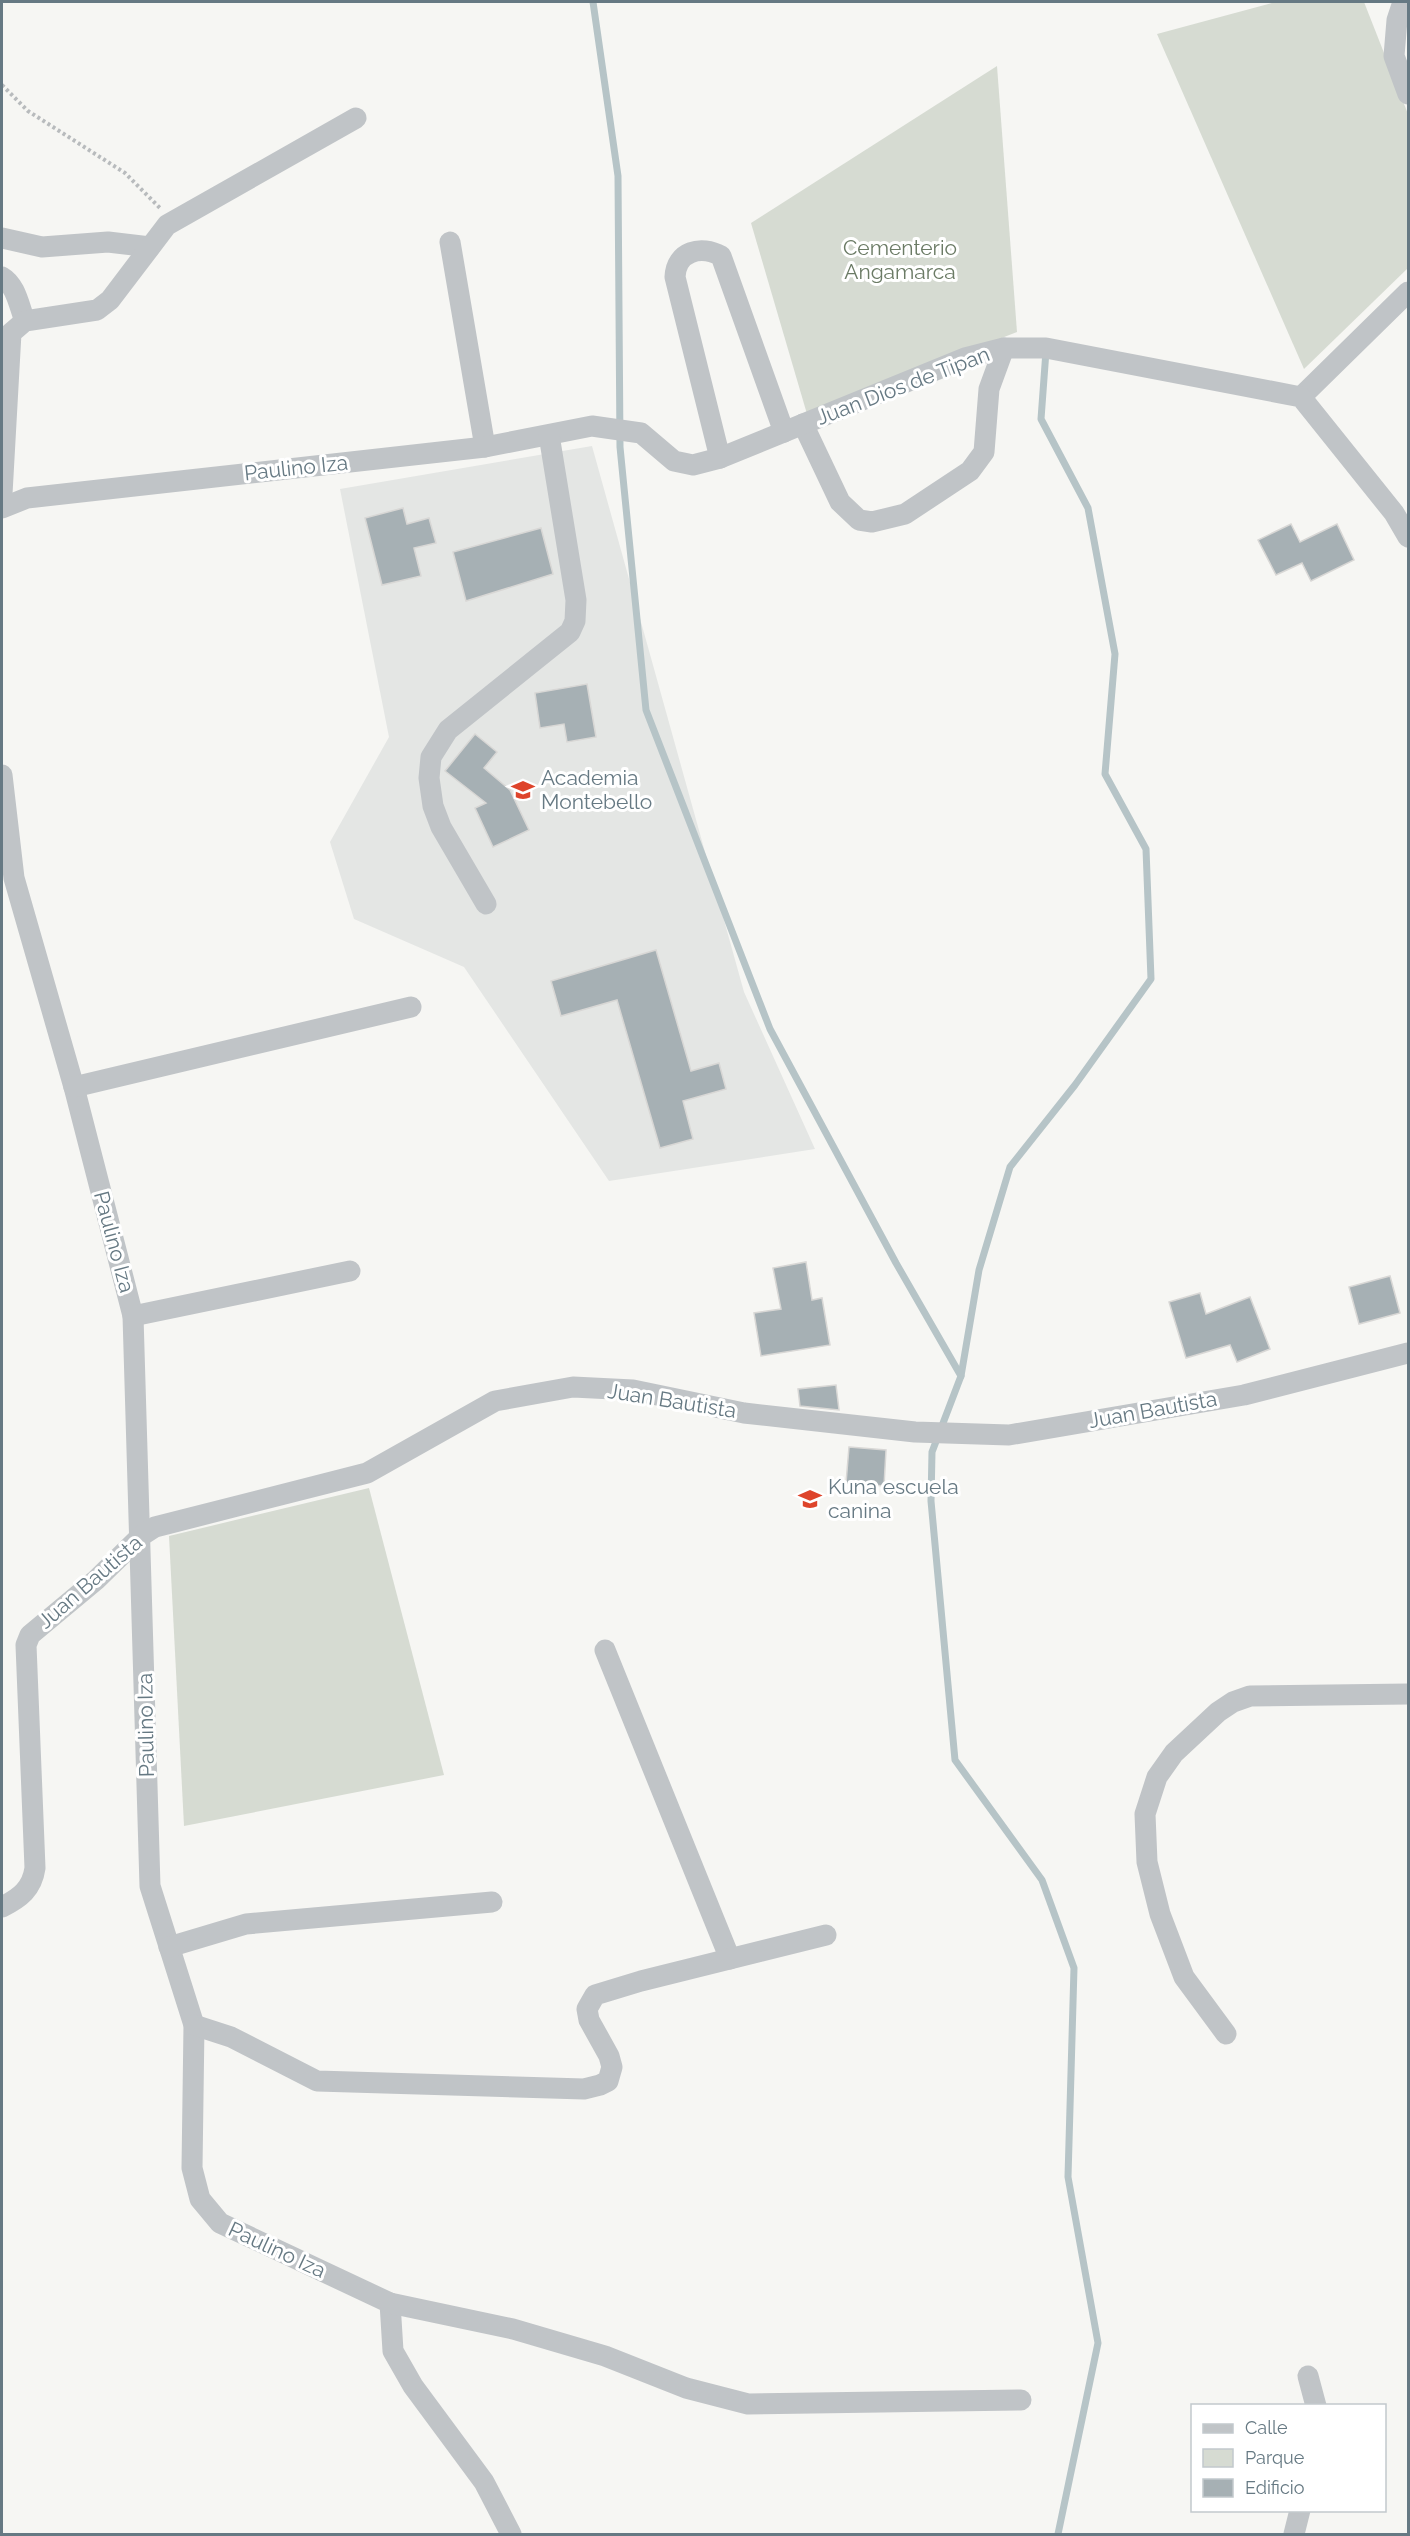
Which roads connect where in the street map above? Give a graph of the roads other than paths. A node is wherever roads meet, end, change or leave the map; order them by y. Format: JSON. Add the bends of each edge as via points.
{"nodes":[{"id":1,"x":1403,"y":2,"type":"edge"},
{"id":2,"x":1408,"y":94,"type":"edge"},
{"id":3,"x":356,"y":118,"type":"dead end"},
{"id":4,"x":2,"y":238,"type":"edge"},
{"id":5,"x":450,"y":242,"type":"dead end"},
{"id":6,"x":150,"y":247,"type":"junction"},
{"id":7,"x":2,"y":278,"type":"edge"},
{"id":8,"x":1408,"y":292,"type":"edge"},
{"id":9,"x":25,"y":321,"type":"junction"},
{"id":10,"x":1004,"y":348,"type":"junction"},
{"id":11,"x":1301,"y":397,"type":"junction"},
{"id":12,"x":592,"y":426,"type":"joint"},
{"id":13,"x":793,"y":428,"type":"junction"},
{"id":14,"x":549,"y":435,"type":"junction"},
{"id":15,"x":484,"y":447,"type":"junction"},
{"id":16,"x":720,"y":458,"type":"junction"},
{"id":17,"x":2,"y":494,"type":"edge"},
{"id":18,"x":2,"y":508,"type":"edge"},
{"id":19,"x":1408,"y":537,"type":"edge"},
{"id":20,"x":2,"y":775,"type":"edge"},
{"id":21,"x":8,"y":879,"type":"edge"},
{"id":22,"x":486,"y":904,"type":"dead end"},
{"id":23,"x":411,"y":1007,"type":"dead end"},
{"id":24,"x":74,"y":1087,"type":"junction"},
{"id":25,"x":350,"y":1271,"type":"dead end"},
{"id":26,"x":134,"y":1316,"type":"junction"},
{"id":27,"x":1408,"y":1353,"type":"edge"},
{"id":28,"x":141,"y":1536,"type":"junction"},
{"id":29,"x":605,"y":1650,"type":"dead end"},
{"id":30,"x":1408,"y":1694,"type":"edge"},
{"id":31,"x":492,"y":1902,"type":"dead end"},
{"id":32,"x":2,"y":1907,"type":"edge"},
{"id":33,"x":826,"y":1935,"type":"dead end"},
{"id":34,"x":169,"y":1947,"type":"junction"},
{"id":35,"x":730,"y":1959,"type":"junction"},
{"id":36,"x":194,"y":2025,"type":"junction"},
{"id":37,"x":1226,"y":2034,"type":"dead end"},
{"id":38,"x":390,"y":2303,"type":"junction"},
{"id":39,"x":1308,"y":2376,"type":"dead end"},
{"id":40,"x":1021,"y":2400,"type":"dead end"},
{"id":41,"x":1315,"y":2404,"type":"edge"},
{"id":42,"x":1300,"y":2512,"type":"edge"},
{"id":43,"x":511,"y":2535,"type":"edge"},
{"id":44,"x":1294,"y":2535,"type":"edge"}],
"edges":[{"from":1,"to":2,"type":"street","via":[[1394,56]]},
{"from":3,"to":6,"type":"street","via":[[166,225]]},
{"from":4,"to":6,"type":"street","via":[[42,247],[108,242]]},
{"from":5,"to":15,"type":"street"},
{"from":6,"to":9,"type":"street","via":[[110,300],[97,310]]},
{"from":7,"to":9,"type":"street","via":[[13,287]]},
{"from":8,"to":11,"type":"street"},
{"from":9,"to":17,"type":"street","via":[[11,333]]},
{"from":10,"to":11,"type":"street","name":"Juan Dios de Tipan","via":[[1047,348]]},
{"from":10,"to":13,"type":"street","name":"Juan Dios de Tipan","via":[[965,358]]},
{"from":10,"to":13,"type":"street","via":[[989,389],[984,452],[970,471],[905,514],[872,522],[859,520],[840,502]]},
{"from":11,"to":19,"type":"street","via":[[1394,513]]},
{"from":12,"to":14,"type":"street","name":"Paulino Iza"},
{"from":12,"to":16,"type":"street","name":"Juan Dios de Tipan","via":[[641,433],[674,461],[693,465]]},
{"from":13,"to":16,"type":"street","name":"Juan Dios de Tipan"},
{"from":13,"to":16,"type":"street","via":[[721,256],[709,250],[692,252],[680,258],[675,276]]},
{"from":14,"to":15,"type":"street","name":"Paulino Iza"},
{"from":14,"to":22,"type":"street","via":[[576,600],[575,621],[570,632],[448,730],[431,757],[433,806]]},
{"from":15,"to":18,"type":"street","name":"Paulino Iza","via":[[27,498]]},
{"from":20,"to":21,"type":"street","name":"Paulino Iza"},
{"from":21,"to":24,"type":"street","name":"Paulino Iza"},
{"from":23,"to":24,"type":"street"},
{"from":24,"to":26,"type":"street","name":"Paulino Iza"},
{"from":25,"to":26,"type":"street"},
{"from":26,"to":28,"type":"street","name":"Paulino Iza"},
{"from":27,"to":28,"type":"street","name":"Juan Bautista","via":[[1244,1395],[1009,1435],[915,1432],[744,1413],[633,1390],[573,1387],[495,1401],[368,1473],[155,1527]]},
{"from":28,"to":32,"type":"street","name":"Juan Bautista","via":[[30,1635],[26,1645],[35,1868],[25,1893]]},
{"from":28,"to":34,"type":"street","name":"Paulino Iza","via":[[150,1886]]},
{"from":29,"to":35,"type":"street"},
{"from":30,"to":37,"type":"street","via":[[1250,1696],[1233,1702],[1198,1728],[1157,1777],[1145,1814],[1147,1862],[1160,1914],[1184,1977]]},
{"from":31,"to":34,"type":"street","via":[[246,1924]]},
{"from":33,"to":35,"type":"street"},
{"from":34,"to":36,"type":"street","name":"Paulino Iza"},
{"from":35,"to":36,"type":"street","via":[[595,1995],[587,2009],[589,2020],[612,2067],[608,2080],[585,2089],[317,2081],[231,2037]]},
{"from":36,"to":38,"type":"street","name":"Paulino Iza","via":[[192,2168],[200,2199],[220,2223]]},
{"from":38,"to":40,"type":"street","name":"Paulino Iza","via":[[513,2329],[605,2356],[686,2388],[748,2404]]},
{"from":38,"to":43,"type":"street","via":[[393,2351],[413,2386],[484,2482]]},
{"from":39,"to":41,"type":"street"},
{"from":42,"to":44,"type":"street"}]}
